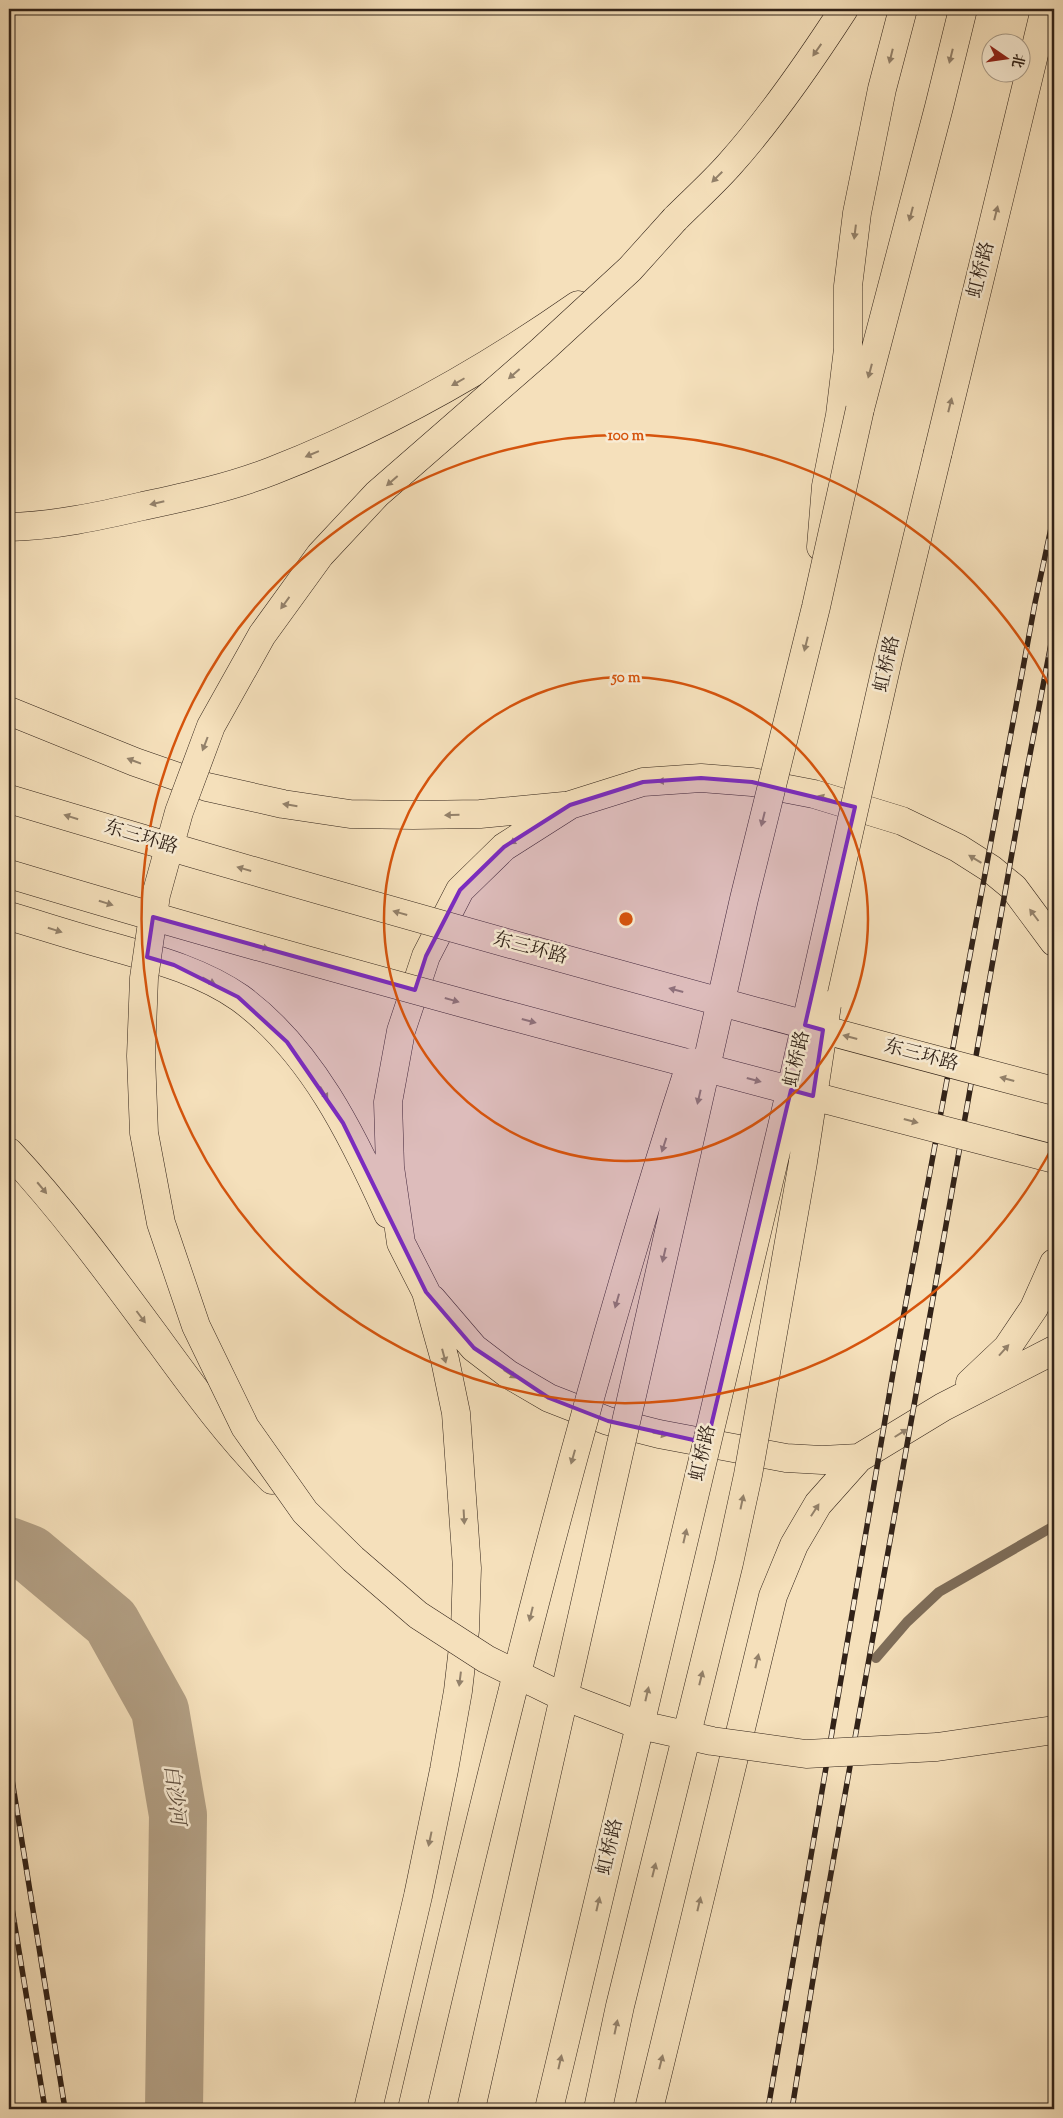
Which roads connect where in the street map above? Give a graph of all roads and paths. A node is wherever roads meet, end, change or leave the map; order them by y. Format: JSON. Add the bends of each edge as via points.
{"nodes":[{"id":1,"x":844,"y":9,"type":"edge"},
{"id":2,"x":903,"y":9,"type":"edge"},
{"id":3,"x":962,"y":9,"type":"edge"},
{"id":4,"x":1045,"y":9,"type":"edge"},
{"id":5,"x":630,"y":269,"type":"junction"},
{"id":6,"x":850,"y":412,"type":"junction"},
{"id":7,"x":9,"y":527,"type":"edge"},
{"id":8,"x":888,"y":659,"type":"junction"},
{"id":9,"x":9,"y":710,"type":"edge"},
{"id":10,"x":9,"y":799,"type":"edge"},
{"id":11,"x":570,"y":805,"type":"junction"},
{"id":12,"x":9,"y":874,"type":"edge"},
{"id":13,"x":744,"y":899,"type":"junction"},
{"id":14,"x":9,"y":916,"type":"edge"},
{"id":15,"x":1054,"y":942,"type":"edge"},
{"id":16,"x":1054,"y":1091,"type":"edge"},
{"id":17,"x":9,"y":1152,"type":"edge"},
{"id":18,"x":1054,"y":1159,"type":"edge"},
{"id":19,"x":402,"y":1243,"type":"junction"},
{"id":20,"x":1054,"y":1262,"type":"edge"},
{"id":21,"x":426,"y":1292,"type":"junction"},
{"id":22,"x":1054,"y":1350,"type":"edge"},
{"id":23,"x":943,"y":1407,"type":"junction"},
{"id":24,"x":859,"y":1458,"type":"junction"},
{"id":25,"x":305,"y":1512,"type":"junction"},
{"id":26,"x":1054,"y":1718,"type":"edge"},
{"id":27,"x":1054,"y":1730,"type":"edge"},
{"id":28,"x":937,"y":1747,"type":"junction"},
{"id":29,"x":368,"y":2109,"type":"edge"},
{"id":30,"x":412,"y":2109,"type":"edge"},
{"id":31,"x":471,"y":2109,"type":"edge"},
{"id":32,"x":549,"y":2109,"type":"edge"},
{"id":33,"x":598,"y":2109,"type":"edge"},
{"id":34,"x":649,"y":2109,"type":"edge"}],
"edges":[{"from":1,"to":5,"type":"main road","one_way":true,"bridge":true,"via":[[771,114],[729,165]]},
{"from":2,"to":6,"type":"main road","one_way":true,"via":[[882,89],[857,213],[848,286]]},
{"from":3,"to":6,"type":"main road","one_way":true,"via":[[939,108]]},
{"from":8,"to":4,"type":"main road","name":"虹桥路","one_way":true,"bridge":true},
{"from":5,"to":7,"type":"main road","one_way":true,"bridge":true,"via":[[519,346],[440,392],[357,435],[270,472],[192,495],[104,515]]},
{"from":5,"to":25,"type":"main road","one_way":true,"bridge":true,"via":[[377,494],[320,555],[262,635],[211,726],[179,812],[156,895],[144,978],[141,1056],[144,1133],[161,1223],[196,1326],[241,1419]]},
{"from":6,"to":13,"type":"main road","one_way":true,"bridge":true,"via":[[816,607]]},
{"from":32,"to":8,"type":"main road","name":"虹桥路","one_way":true,"bridge":true,"via":[[792,1082]]},
{"from":33,"to":8,"type":"main road","one_way":true,"bridge":true,"via":[[748,1475],[803,1162],[843,898]]},
{"from":11,"to":9,"type":"main road","one_way":true,"via":[[480,814],[412,815],[350,814],[282,804],[207,787],[135,762]]},
{"from":16,"to":10,"type":"main road","name":"东三环路","one_way":true,"bridge":true,"via":[[464,931]]},
{"from":15,"to":11,"type":"main road","one_way":true,"via":[[1014,888],[958,848],[902,822],[814,794],[752,782],[701,778],[643,782]]},
{"from":11,"to":19,"type":"main road","one_way":true,"via":[[504,847],[460,890],[426,956],[401,1031],[388,1102],[390,1167]]},
{"from":12,"to":18,"type":"main road","one_way":true,"bridge":true,"via":[[473,1006]]},
{"from":13,"to":30,"type":"main road","one_way":true,"bridge":true,"via":[[652,1181],[547,1550]]},
{"from":13,"to":31,"type":"main road","one_way":true,"bridge":true},
{"from":14,"to":19,"type":"main road","one_way":true,"via":[[174,965],[238,997],[263,1017],[307,1067],[343,1123]]},
{"from":17,"to":25,"type":"main road","one_way":true,"bridge":true,"via":[[39,1184],[97,1258],[214,1415],[256,1464]]},
{"from":19,"to":21,"type":"main road"},
{"from":23,"to":20,"type":"main road","one_way":true,"via":[[1007,1348],[1034,1308]]},
{"from":21,"to":24,"type":"main road","one_way":true,"via":[[474,1348],[508,1374],[549,1398],[608,1421],[786,1458]]},
{"from":21,"to":29,"type":"main road","one_way":true,"via":[[446,1360],[456,1413],[467,1568],[466,1630],[444,1770]]},
{"from":22,"to":23,"type":"main road"},
{"from":24,"to":23,"type":"main road","one_way":true},
{"from":34,"to":24,"type":"main road","one_way":true,"via":[[773,1596],[794,1545],[818,1504]]},
{"from":25,"to":28,"type":"main road","bridge":true,"via":[[418,1615],[486,1659],[553,1692],[636,1724],[712,1740],[806,1754]]},
{"from":26,"to":28,"type":"main road","bridge":true},
{"from":27,"to":28,"type":"main road","bridge":true}]}
